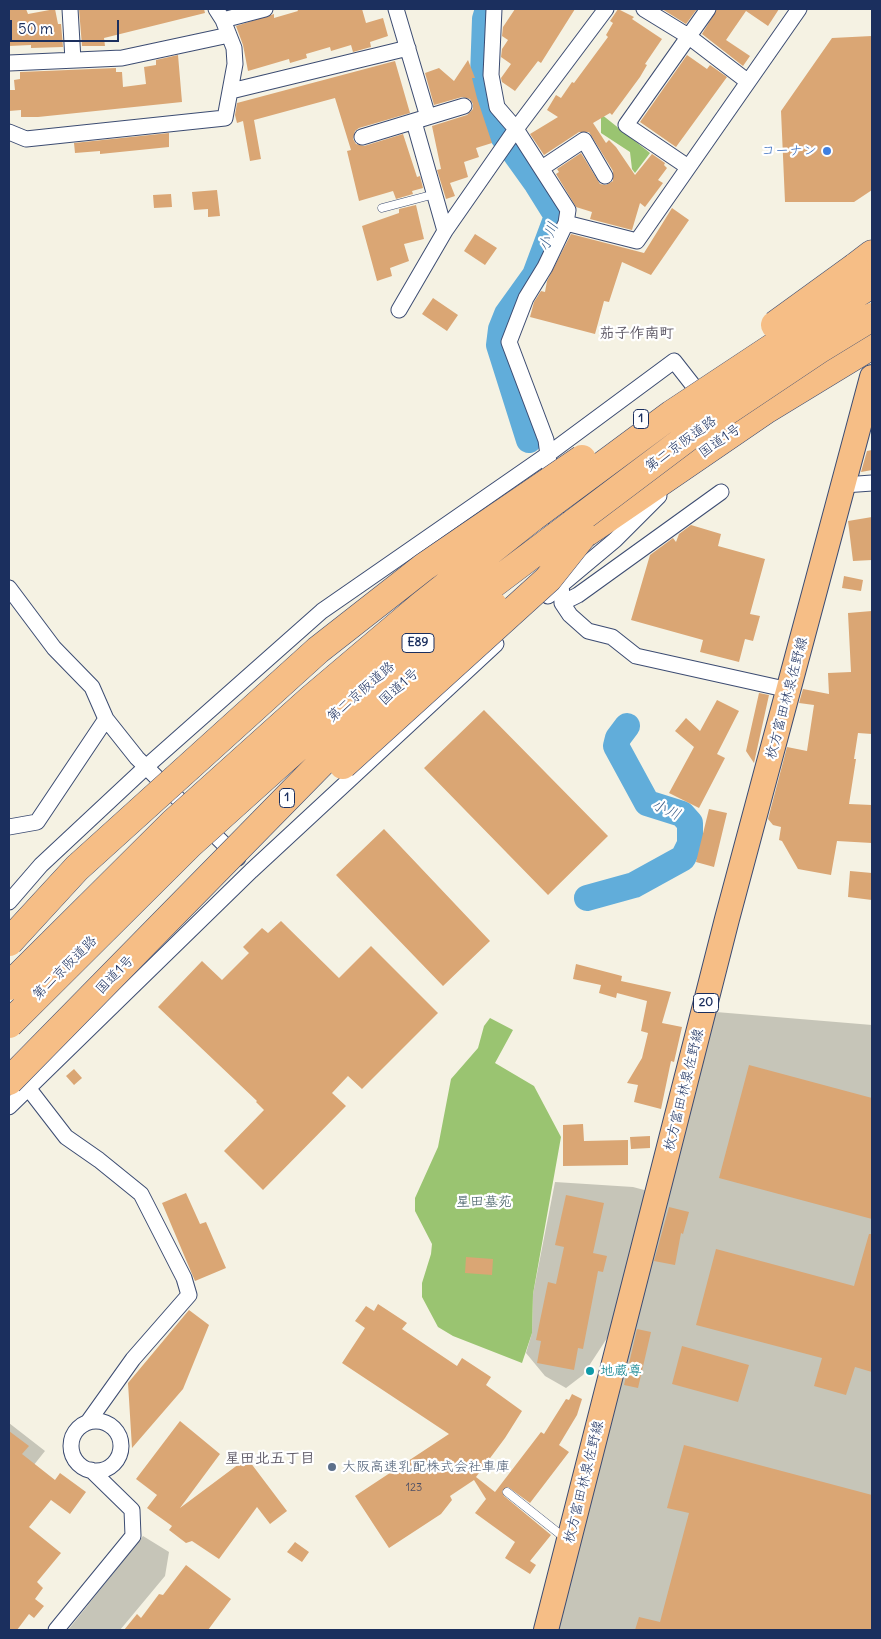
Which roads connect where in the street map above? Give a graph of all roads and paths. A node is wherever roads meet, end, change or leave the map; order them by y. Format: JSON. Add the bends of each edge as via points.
{"nodes":[{"id":1,"x":70,"y":9,"type":"edge"},
{"id":2,"x":264,"y":9,"type":"edge"},
{"id":3,"x":396,"y":9,"type":"edge"},
{"id":4,"x":494,"y":9,"type":"edge"},
{"id":5,"x":606,"y":9,"type":"edge"},
{"id":6,"x":644,"y":9,"type":"edge"},
{"id":7,"x":708,"y":9,"type":"edge"},
{"id":8,"x":798,"y":9,"type":"edge"},
{"id":9,"x":220,"y":14,"type":"edge"},
{"id":10,"x":229,"y":35,"type":"junction"},
{"id":11,"x":688,"y":36,"type":"junction"},
{"id":12,"x":408,"y":48,"type":"junction"},
{"id":13,"x":73,"y":60,"type":"junction"},
{"id":14,"x":9,"y":63,"type":"edge"},
{"id":15,"x":747,"y":81,"type":"junction"},
{"id":16,"x":231,"y":91,"type":"junction"},
{"id":17,"x":464,"y":106,"type":"dead end"},
{"id":18,"x":421,"y":120,"type":"junction"},
{"id":19,"x":9,"y":132,"type":"edge"},
{"id":20,"x":362,"y":136,"type":"dead end"},
{"id":21,"x":512,"y":136,"type":"junction"},
{"id":22,"x":688,"y":167,"type":"junction"},
{"id":23,"x":542,"y":168,"type":"junction"},
{"id":24,"x":605,"y":176,"type":"dead end"},
{"id":25,"x":435,"y":194,"type":"junction"},
{"id":26,"x":382,"y":208,"type":"dead end"},
{"id":27,"x":566,"y":223,"type":"junction"},
{"id":28,"x":445,"y":231,"type":"junction"},
{"id":29,"x":866,"y":269,"type":"edge"},
{"id":30,"x":399,"y":310,"type":"dead end"},
{"id":31,"x":872,"y":318,"type":"edge"},
{"id":32,"x":872,"y":345,"type":"edge"},
{"id":33,"x":872,"y":377,"type":"edge"},
{"id":34,"x":692,"y":384,"type":"junction"},
{"id":35,"x":869,"y":399,"type":"edge"},
{"id":36,"x":548,"y":455,"type":"junction"},
{"id":37,"x":695,"y":459,"type":"junction"},
{"id":38,"x":872,"y":482,"type":"edge"},
{"id":39,"x":844,"y":485,"type":"junction"},
{"id":40,"x":721,"y":492,"type":"dead end"},
{"id":41,"x":583,"y":535,"type":"junction"},
{"id":42,"x":424,"y":566,"type":"junction"},
{"id":43,"x":560,"y":585,"type":"junction"},
{"id":44,"x":9,"y":588,"type":"edge"},
{"id":45,"x":562,"y":603,"type":"junction"},
{"id":46,"x":789,"y":690,"type":"junction"},
{"id":47,"x":106,"y":719,"type":"junction"},
{"id":48,"x":146,"y":766,"type":"junction"},
{"id":49,"x":9,"y":826,"type":"edge"},
{"id":50,"x":251,"y":871,"type":"junction"},
{"id":51,"x":9,"y":902,"type":"edge"},
{"id":52,"x":9,"y":919,"type":"edge"},
{"id":53,"x":9,"y":942,"type":"edge"},
{"id":54,"x":9,"y":986,"type":"edge"},
{"id":55,"x":9,"y":1024,"type":"edge"},
{"id":56,"x":9,"y":1063,"type":"edge"},
{"id":57,"x":18,"y":1084,"type":"edge"},
{"id":58,"x":9,"y":1107,"type":"edge"},
{"id":59,"x":88,"y":1422,"type":"junction"},
{"id":60,"x":91,"y":1470,"type":"junction"},
{"id":61,"x":507,"y":1492,"type":"dead end"},
{"id":62,"x":568,"y":1542,"type":"junction"},
{"id":63,"x":56,"y":1630,"type":"edge"},
{"id":64,"x":546,"y":1630,"type":"edge"}],
"edges":[{"from":1,"to":13,"type":"street"},
{"from":2,"to":9,"type":"street"},
{"from":3,"to":12,"type":"street"},
{"from":4,"to":21,"type":"street","via":[[492,75],[497,107]]},
{"from":5,"to":21,"type":"street"},
{"from":6,"to":11,"type":"street"},
{"from":7,"to":11,"type":"street"},
{"from":8,"to":15,"type":"street"},
{"from":9,"to":10,"type":"street"},
{"from":10,"to":13,"type":"street","via":[[122,58]]},
{"from":10,"to":16,"type":"street","via":[[235,64]]},
{"from":11,"to":15,"type":"street"},
{"from":11,"to":22,"type":"street","via":[[626,125]]},
{"from":12,"to":16,"type":"street"},
{"from":12,"to":18,"type":"street"},
{"from":13,"to":14,"type":"street"},
{"from":15,"to":22,"type":"street"},
{"from":16,"to":19,"type":"street","via":[[225,118],[26,139]]},
{"from":17,"to":18,"type":"street"},
{"from":18,"to":20,"type":"street"},
{"from":18,"to":25,"type":"street"},
{"from":21,"to":23,"type":"street"},
{"from":21,"to":28,"type":"street"},
{"from":22,"to":27,"type":"street","via":[[637,241]]},
{"from":23,"to":24,"type":"street","via":[[588,137]]},
{"from":23,"to":27,"type":"street","via":[[568,210]]},
{"from":25,"to":26,"type":"lane"},
{"from":25,"to":28,"type":"street"},
{"from":27,"to":36,"type":"street","via":[[526,298],[509,342],[546,440]]},
{"from":28,"to":30,"type":"street"},
{"from":29,"to":34,"type":"highway","number":"1","bridge":true},
{"from":29,"to":54,"type":"highway","name":"第二京阪道路","number":"E89","bridge":true,"via":[[805,326],[672,414],[533,517],[422,605],[173,823]]},
{"from":31,"to":55,"type":"highway","name":"第二京阪道路","number":"E89","bridge":true,"via":[[688,437],[440,624],[190,844]]},
{"from":32,"to":37,"type":"highway","name":"国道1号","number":"1","via":[[767,409]]},
{"from":33,"to":35,"type":"main road","name":"枚方富田林泉佐野線","number":"20"},
{"from":34,"to":36,"type":"street","via":[[674,361]]},
{"from":34,"to":42,"type":"highway","number":"1","bridge":true},
{"from":35,"to":39,"type":"main road","name":"枚方富田林泉佐野線","number":"20"},
{"from":36,"to":43,"type":"street","via":[[561,557]]},
{"from":36,"to":48,"type":"street","via":[[322,611]]},
{"from":37,"to":41,"type":"highway","name":"国道1号","number":"1"},
{"from":37,"to":43,"type":"street","via":[[615,540]]},
{"from":38,"to":39,"type":"street"},
{"from":39,"to":46,"type":"main road","name":"枚方富田林泉佐野線","number":"20"},
{"from":40,"to":45,"type":"street","via":[[578,595]]},
{"from":41,"to":56,"type":"highway","bridge":true,"via":[[548,579],[326,781],[160,906]]},
{"from":41,"to":57,"type":"highway","name":"国道1号","number":"1","bridge":true,"via":[[495,603],[389,694]]},
{"from":42,"to":52,"type":"highway","bridge":true,"via":[[371,594],[212,722],[37,888]]},
{"from":42,"to":53,"type":"highway","number":"1","bridge":true,"via":[[318,650],[77,868]]},
{"from":43,"to":45,"type":"street"},
{"from":43,"to":50,"type":"street"},
{"from":44,"to":47,"type":"street","via":[[54,648],[92,687]]},
{"from":45,"to":46,"type":"street","via":[[588,631],[612,637],[636,656]]},
{"from":46,"to":62,"type":"main road","name":"枚方富田林泉佐野線","number":"20"},
{"from":47,"to":48,"type":"street"},
{"from":47,"to":49,"type":"street","via":[[38,822]]},
{"from":48,"to":50,"type":"street"},
{"from":48,"to":51,"type":"street","via":[[41,865]]},
{"from":50,"to":57,"type":"street"},
{"from":56,"to":57,"type":"street"},
{"from":57,"to":58,"type":"street"},
{"from":57,"to":59,"type":"street","via":[[66,1138],[100,1160],[141,1194],[180,1270],[189,1295],[134,1359]]},
{"from":59,"to":60,"type":"street","via":[[75,1432],[72,1447],[78,1462]]},
{"from":59,"to":60,"type":"street","via":[[112,1426],[122,1448],[108,1468]]},
{"from":60,"to":63,"type":"street","via":[[132,1510],[134,1536]]},
{"from":61,"to":62,"type":"lane"},
{"from":62,"to":64,"type":"main road","name":"枚方富田林泉佐野線","number":"20"}]}
